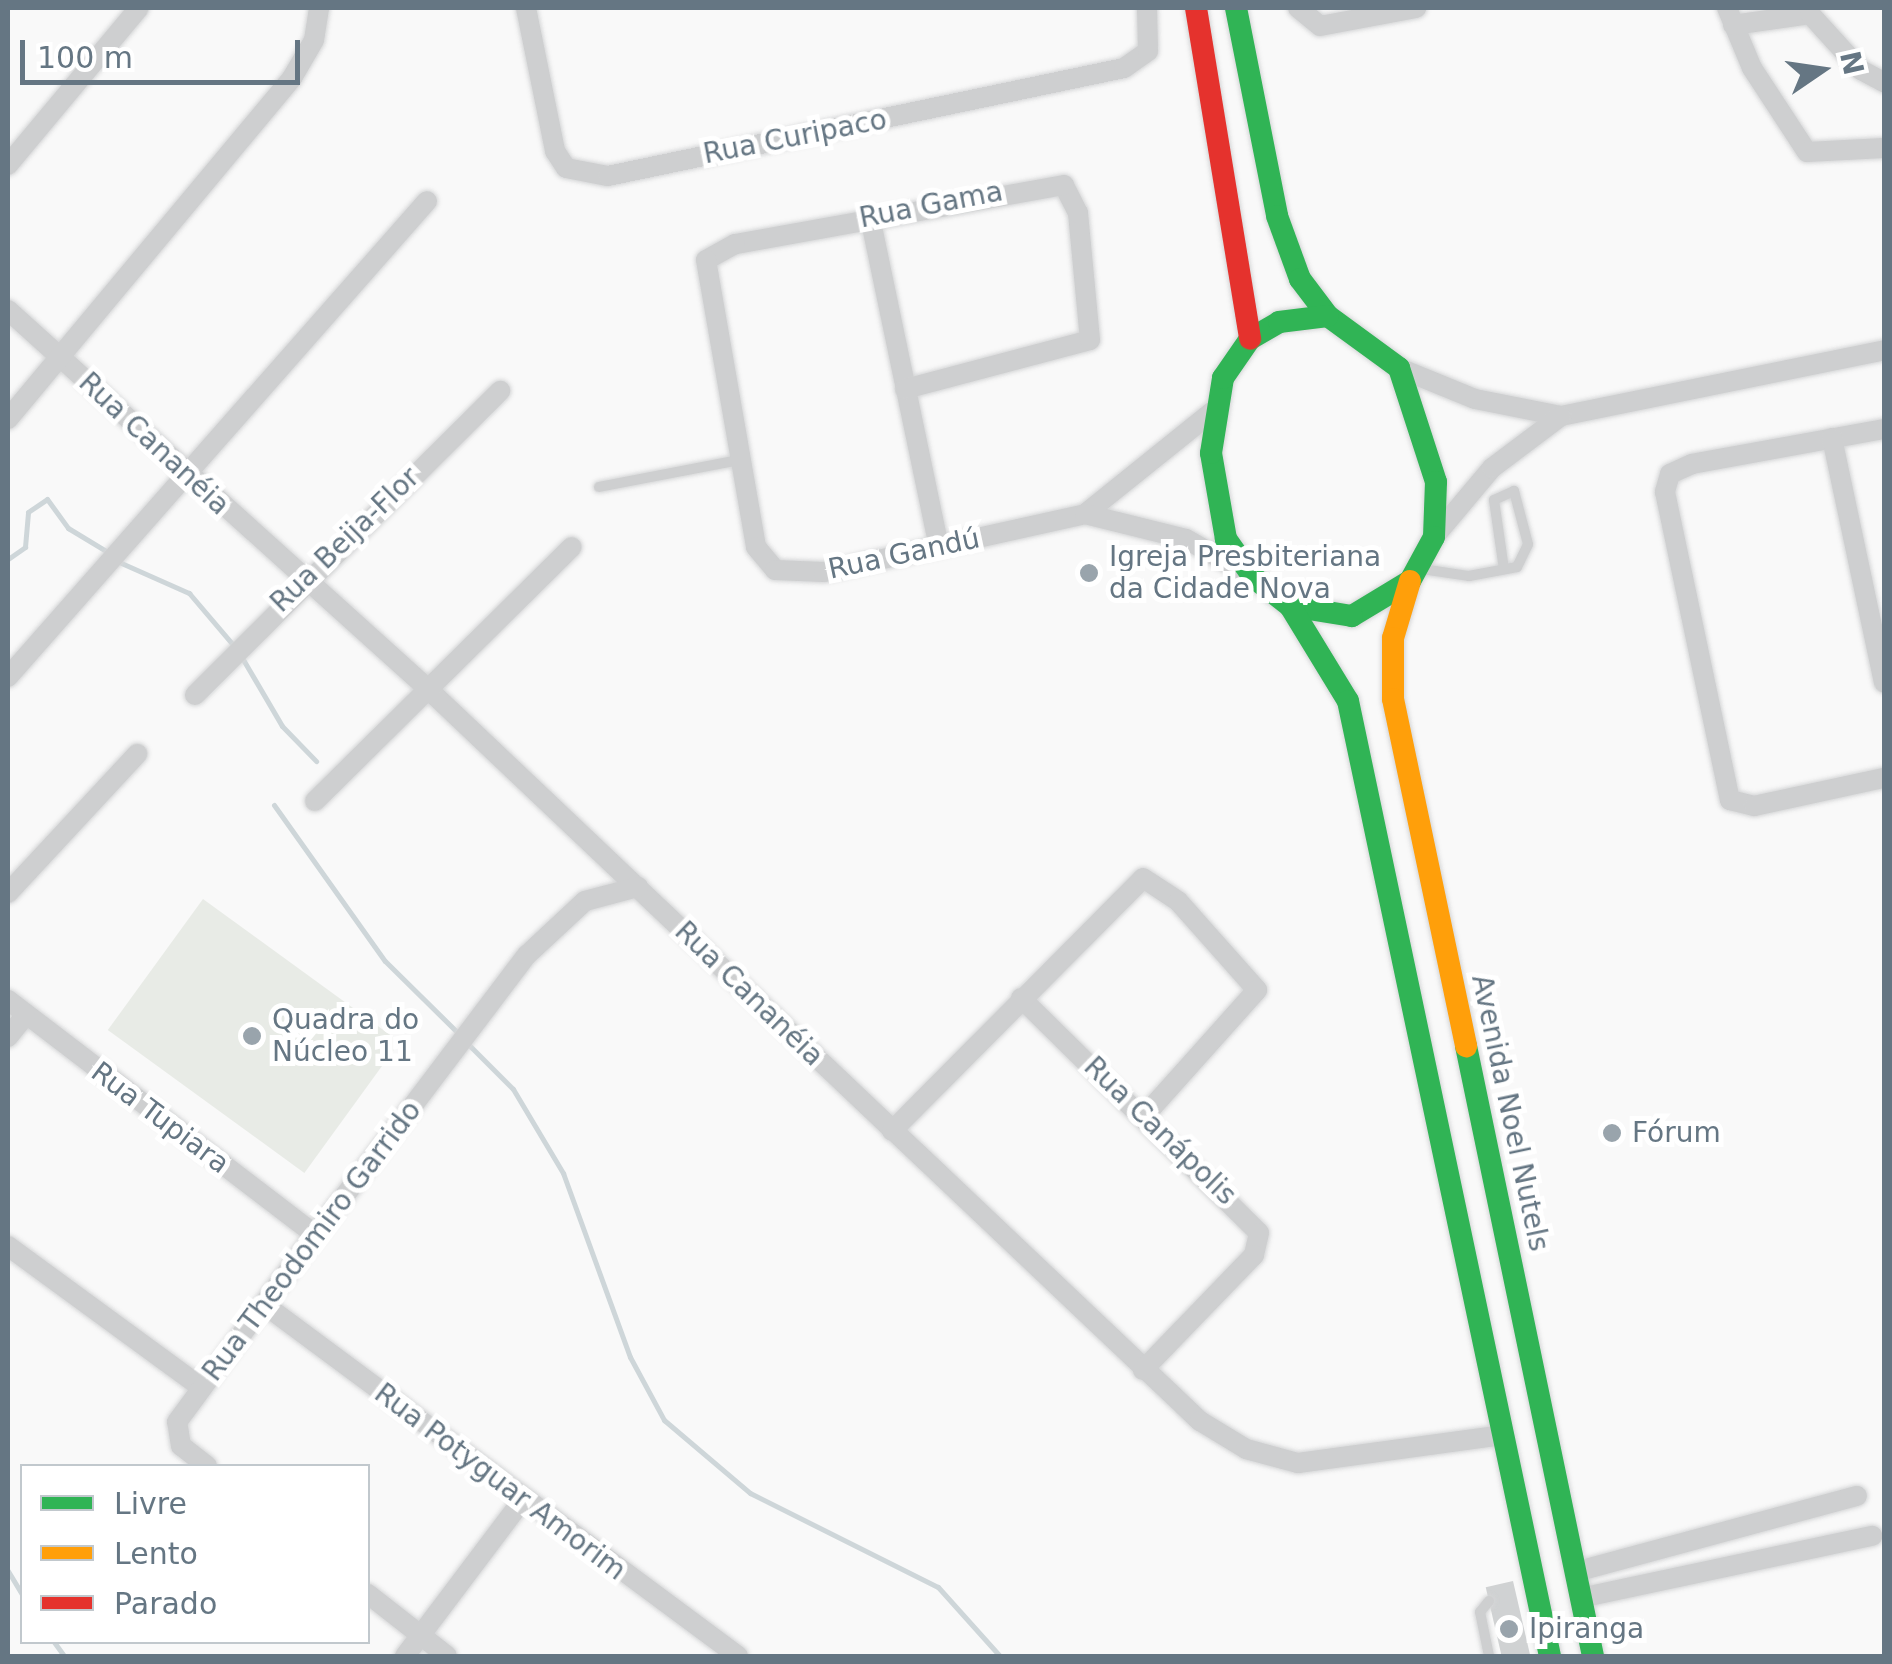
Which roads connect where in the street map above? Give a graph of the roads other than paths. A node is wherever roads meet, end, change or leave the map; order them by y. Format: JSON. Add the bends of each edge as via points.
{"nodes":[{"id":1,"x":319,"y":8,"type":"edge"},
{"id":2,"x":526,"y":8,"type":"edge"},
{"id":3,"x":1148,"y":8,"type":"edge"},
{"id":4,"x":1196,"y":8,"type":"edge"},
{"id":5,"x":1236,"y":8,"type":"edge"},
{"id":6,"x":1416,"y":8,"type":"edge"},
{"id":7,"x":136,"y":9,"type":"edge"},
{"id":8,"x":1813,"y":11,"type":"edge"},
{"id":9,"x":1302,"y":14,"type":"edge"},
{"id":10,"x":1730,"y":16,"type":"edge"},
{"id":11,"x":1884,"y":82,"type":"edge"},
{"id":12,"x":1884,"y":148,"type":"edge"},
{"id":13,"x":8,"y":165,"type":"edge"},
{"id":14,"x":427,"y":201,"type":"dead end"},
{"id":15,"x":870,"y":217,"type":"junction"},
{"id":16,"x":735,"y":244,"type":"joint"},
{"id":17,"x":8,"y":310,"type":"edge"},
{"id":18,"x":1328,"y":316,"type":"junction"},
{"id":19,"x":1250,"y":339,"type":"junction"},
{"id":20,"x":1884,"y":350,"type":"edge"},
{"id":21,"x":63,"y":360,"type":"junction"},
{"id":22,"x":1399,"y":368,"type":"junction"},
{"id":23,"x":905,"y":389,"type":"junction"},
{"id":24,"x":500,"y":391,"type":"dead end"},
{"id":25,"x":1212,"y":412,"type":"junction"},
{"id":26,"x":1561,"y":416,"type":"junction"},
{"id":27,"x":8,"y":419,"type":"edge"},
{"id":28,"x":1884,"y":428,"type":"edge"},
{"id":29,"x":1832,"y":438,"type":"junction"},
{"id":30,"x":739,"y":460,"type":"junction"},
{"id":31,"x":182,"y":470,"type":"junction"},
{"id":32,"x":599,"y":487,"type":"dead end"},
{"id":33,"x":1085,"y":514,"type":"junction"},
{"id":34,"x":1434,"y":537,"type":"junction"},
{"id":35,"x":572,"y":547,"type":"dead end"},
{"id":36,"x":939,"y":547,"type":"junction"},
{"id":37,"x":1504,"y":570,"type":"junction"},
{"id":38,"x":1414,"y":575,"type":"junction"},
{"id":39,"x":1253,"y":578,"type":"junction"},
{"id":40,"x":302,"y":579,"type":"junction"},
{"id":41,"x":1290,"y":606,"type":"junction"},
{"id":42,"x":8,"y":677,"type":"edge"},
{"id":43,"x":1884,"y":682,"type":"edge"},
{"id":44,"x":428,"y":689,"type":"junction"},
{"id":45,"x":195,"y":695,"type":"dead end"},
{"id":46,"x":137,"y":754,"type":"dead end"},
{"id":47,"x":1884,"y":778,"type":"edge"},
{"id":48,"x":314,"y":800,"type":"dead end"},
{"id":49,"x":638,"y":888,"type":"junction"},
{"id":50,"x":8,"y":893,"type":"edge"},
{"id":51,"x":1021,"y":998,"type":"junction"},
{"id":52,"x":8,"y":1000,"type":"edge"},
{"id":53,"x":25,"y":1016,"type":"junction"},
{"id":54,"x":8,"y":1037,"type":"edge"},
{"id":55,"x":1146,"y":1114,"type":"junction"},
{"id":56,"x":892,"y":1131,"type":"junction"},
{"id":57,"x":314,"y":1235,"type":"junction"},
{"id":58,"x":8,"y":1246,"type":"edge"},
{"id":59,"x":264,"y":1305,"type":"junction"},
{"id":60,"x":1143,"y":1370,"type":"junction"},
{"id":61,"x":202,"y":1388,"type":"junction"},
{"id":62,"x":1502,"y":1435,"type":"junction"},
{"id":63,"x":204,"y":1464,"type":"edge"},
{"id":64,"x":1857,"y":1496,"type":"dead end"},
{"id":65,"x":522,"y":1501,"type":"junction"},
{"id":66,"x":1872,"y":1536,"type":"dead end"},
{"id":67,"x":1575,"y":1572,"type":"junction"},
{"id":68,"x":370,"y":1596,"type":"edge"},
{"id":69,"x":1580,"y":1598,"type":"junction"},
{"id":70,"x":1489,"y":1601,"type":"dead end"},
{"id":71,"x":420,"y":1636,"type":"junction"},
{"id":72,"x":405,"y":1656,"type":"edge"},
{"id":73,"x":447,"y":1656,"type":"edge"},
{"id":74,"x":738,"y":1656,"type":"edge"},
{"id":75,"x":1489,"y":1656,"type":"edge"},
{"id":76,"x":1550,"y":1656,"type":"edge"},
{"id":77,"x":1593,"y":1656,"type":"edge"}],
"edges":[{"from":1,"to":21,"type":"street","via":[[314,40],[292,78]]},
{"from":2,"to":3,"type":"street","name":"Rua Curipaco","via":[[545,107],[566,168],[608,176],[1089,78],[1141,61],[1152,40]]},
{"from":4,"to":19,"type":"main road"},
{"from":5,"to":18,"type":"main road","via":[[1277,216],[1300,278]]},
{"from":6,"to":9,"type":"street","via":[[1338,24]]},
{"from":7,"to":13,"type":"street"},
{"from":8,"to":10,"type":"street"},
{"from":8,"to":11,"type":"street"},
{"from":10,"to":12,"type":"street","via":[[1752,68],[1807,152]]},
{"from":14,"to":31,"type":"street"},
{"from":15,"to":16,"type":"street","name":"Rua Gama"},
{"from":15,"to":23,"type":"street"},
{"from":15,"to":23,"type":"street","name":"Rua Gama","via":[[1049,182],[1073,197],[1095,330],[1042,358]]},
{"from":16,"to":30,"type":"street","name":"Rua Gandú","via":[[716,250],[704,275]]},
{"from":17,"to":21,"type":"street","name":"Rua Cananéia"},
{"from":18,"to":19,"type":"main road","via":[[1279,322]]},
{"from":18,"to":22,"type":"main road"},
{"from":19,"to":25,"type":"main road"},
{"from":20,"to":26,"type":"street"},
{"from":21,"to":27,"type":"street"},
{"from":21,"to":31,"type":"street","name":"Rua Cananéia"},
{"from":22,"to":26,"type":"street","via":[[1476,399]]},
{"from":22,"to":34,"type":"main road","via":[[1436,482]]},
{"from":23,"to":36,"type":"street"},
{"from":24,"to":40,"type":"street","name":"Rua Beija-Flor"},
{"from":25,"to":33,"type":"street","name":"Rua Gandú"},
{"from":25,"to":39,"type":"main road","via":[[1226,539]]},
{"from":26,"to":34,"type":"street","via":[[1492,468]]},
{"from":28,"to":29,"type":"street"},
{"from":29,"to":43,"type":"street"},
{"from":29,"to":47,"type":"street","via":[[1670,474],[1669,526],[1735,804]]},
{"from":30,"to":32,"type":"lane"},
{"from":30,"to":36,"type":"street","name":"Rua Gandú","via":[[764,558],[794,574]]},
{"from":31,"to":40,"type":"street","name":"Rua Cananéia"},
{"from":31,"to":42,"type":"street"},
{"from":33,"to":36,"type":"street","name":"Rua Gandú"},
{"from":33,"to":39,"type":"street","name":"Rua Gandú","via":[[1186,539]]},
{"from":34,"to":38,"type":"main road"},
{"from":35,"to":44,"type":"street"},
{"from":37,"to":37,"type":"lane","via":[[1517,567],[1528,544],[1520,502],[1503,490],[1493,518]]},
{"from":37,"to":38,"type":"lane"},
{"from":38,"to":41,"type":"main road","via":[[1352,616]]},
{"from":38,"to":67,"type":"main road","name":"Avenida Noel Nutels","via":[[1394,638],[1394,699]]},
{"from":39,"to":41,"type":"main road"},
{"from":40,"to":44,"type":"street","name":"Rua Cananéia"},
{"from":40,"to":45,"type":"street","name":"Rua Beija-Flor"},
{"from":41,"to":62,"type":"main road","via":[[1348,701]]},
{"from":44,"to":48,"type":"street"},
{"from":44,"to":49,"type":"street","name":"Rua Cananéia"},
{"from":46,"to":50,"type":"street"},
{"from":49,"to":56,"type":"street","name":"Rua Cananéia"},
{"from":49,"to":57,"type":"street","name":"Rua Theodomiro Garrido","via":[[585,901],[527,955]]},
{"from":51,"to":55,"type":"street","name":"Rua Canápolis"},
{"from":51,"to":55,"type":"street","via":[[1132,881],[1163,889],[1254,980],[1250,1006]]},
{"from":51,"to":56,"type":"street"},
{"from":52,"to":53,"type":"street","name":"Rua Tupiara"},
{"from":53,"to":54,"type":"street"},
{"from":53,"to":57,"type":"street","name":"Rua Tupiara"},
{"from":55,"to":60,"type":"street","name":"Rua Canápolis","via":[[1256,1225],[1259,1248]]},
{"from":56,"to":60,"type":"street","name":"Rua Cananéia"},
{"from":57,"to":59,"type":"street","name":"Rua Theodomiro Garrido"},
{"from":58,"to":61,"type":"street"},
{"from":59,"to":61,"type":"street","name":"Rua Theodomiro Garrido"},
{"from":59,"to":65,"type":"street","name":"Rua Potyguar Amorim"},
{"from":60,"to":62,"type":"street","name":"Rua Cananéia","via":[[1246,1450],[1298,1463]]},
{"from":61,"to":63,"type":"street","name":"Rua Theodomiro Garrido","via":[[177,1422],[181,1446]]},
{"from":62,"to":76,"type":"main road","via":[[1526,1592]]},
{"from":64,"to":67,"type":"street"},
{"from":65,"to":71,"type":"street"},
{"from":65,"to":74,"type":"street","name":"Rua Potyguar Amorim"},
{"from":66,"to":69,"type":"street"},
{"from":67,"to":69,"type":"main road","name":"Avenida Noel Nutels"},
{"from":68,"to":71,"type":"street"},
{"from":69,"to":77,"type":"main road","name":"Avenida Noel Nutels"},
{"from":70,"to":75,"type":"lane","via":[[1480,1612]]},
{"from":71,"to":72,"type":"street"},
{"from":71,"to":73,"type":"street"}]}
